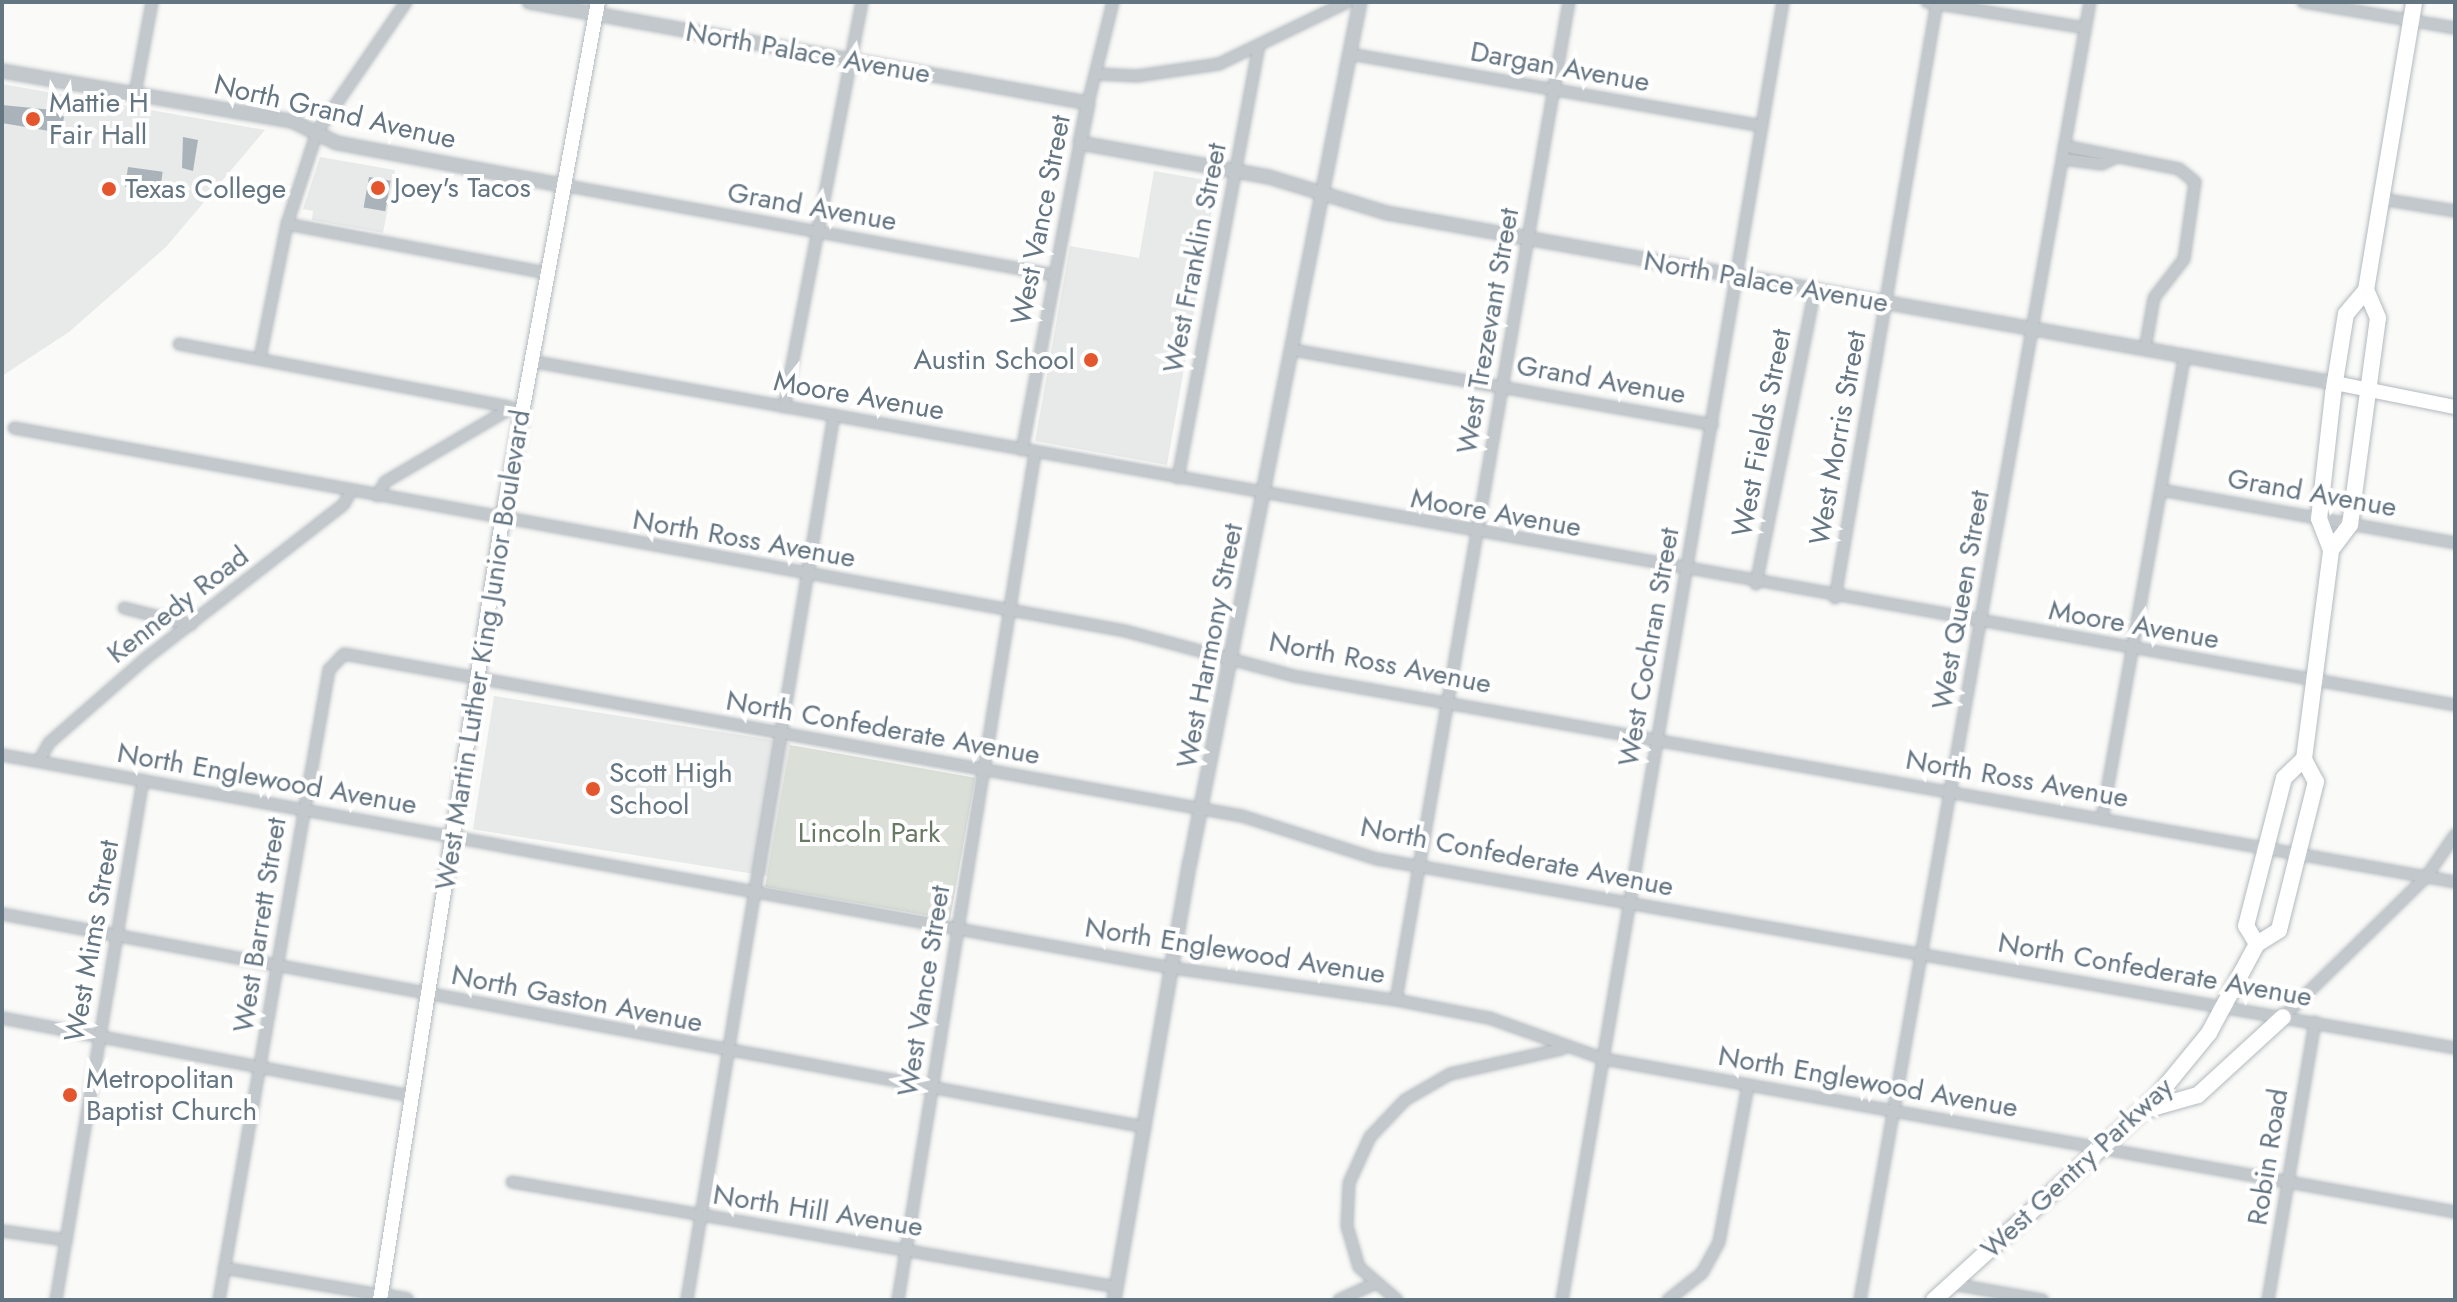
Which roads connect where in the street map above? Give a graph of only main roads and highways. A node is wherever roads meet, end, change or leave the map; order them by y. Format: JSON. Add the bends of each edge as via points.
{"nodes":[{"id":1,"x":2414,"y":2,"type":"edge"},
{"id":2,"x":596,"y":8,"type":"edge"},
{"id":3,"x":2366,"y":290,"type":"junction"},
{"id":4,"x":2335,"y":383,"type":"junction"},
{"id":5,"x":2366,"y":388,"type":"junction"},
{"id":6,"x":2455,"y":407,"type":"edge"},
{"id":7,"x":2331,"y":550,"type":"junction"},
{"id":8,"x":2304,"y":759,"type":"junction"},
{"id":9,"x":2257,"y":944,"type":"junction"},
{"id":10,"x":2283,"y":1017,"type":"road end"},
{"id":11,"x":2143,"y":1111,"type":"junction"},
{"id":12,"x":380,"y":1298,"type":"edge"},
{"id":13,"x":1934,"y":1300,"type":"edge"}],
"edges":[{"from":1,"to":3,"type":"main road","name":"West Gentry Parkway"},
{"from":2,"to":12,"type":"main road","name":"West Martin Luther King Junior Boulevard","via":[[530,361],[515,408],[479,682]]},
{"from":3,"to":4,"type":"main road","name":"West Gentry Parkway","via":[[2346,314]]},
{"from":3,"to":5,"type":"main road","name":"West Gentry Parkway","via":[[2378,318]]},
{"from":4,"to":5,"type":"main road","name":"North Palace Avenue"},
{"from":4,"to":7,"type":"main road","name":"West Gentry Parkway","via":[[2319,519]]},
{"from":5,"to":6,"type":"main road","name":"North Palace Avenue"},
{"from":5,"to":7,"type":"main road","name":"West Gentry Parkway","via":[[2350,525]]},
{"from":7,"to":8,"type":"main road","name":"West Gentry Parkway"},
{"from":8,"to":9,"type":"main road","name":"West Gentry Parkway","via":[[2284,778],[2246,926]]},
{"from":8,"to":9,"type":"main road","name":"West Gentry Parkway","via":[[2316,782],[2303,853],[2279,930]]},
{"from":9,"to":11,"type":"main road","name":"West Gentry Parkway","via":[[2225,1008]]},
{"from":10,"to":11,"type":"main road","via":[[2198,1095]]},
{"from":11,"to":13,"type":"main road","name":"West Gentry Parkway"}]}
